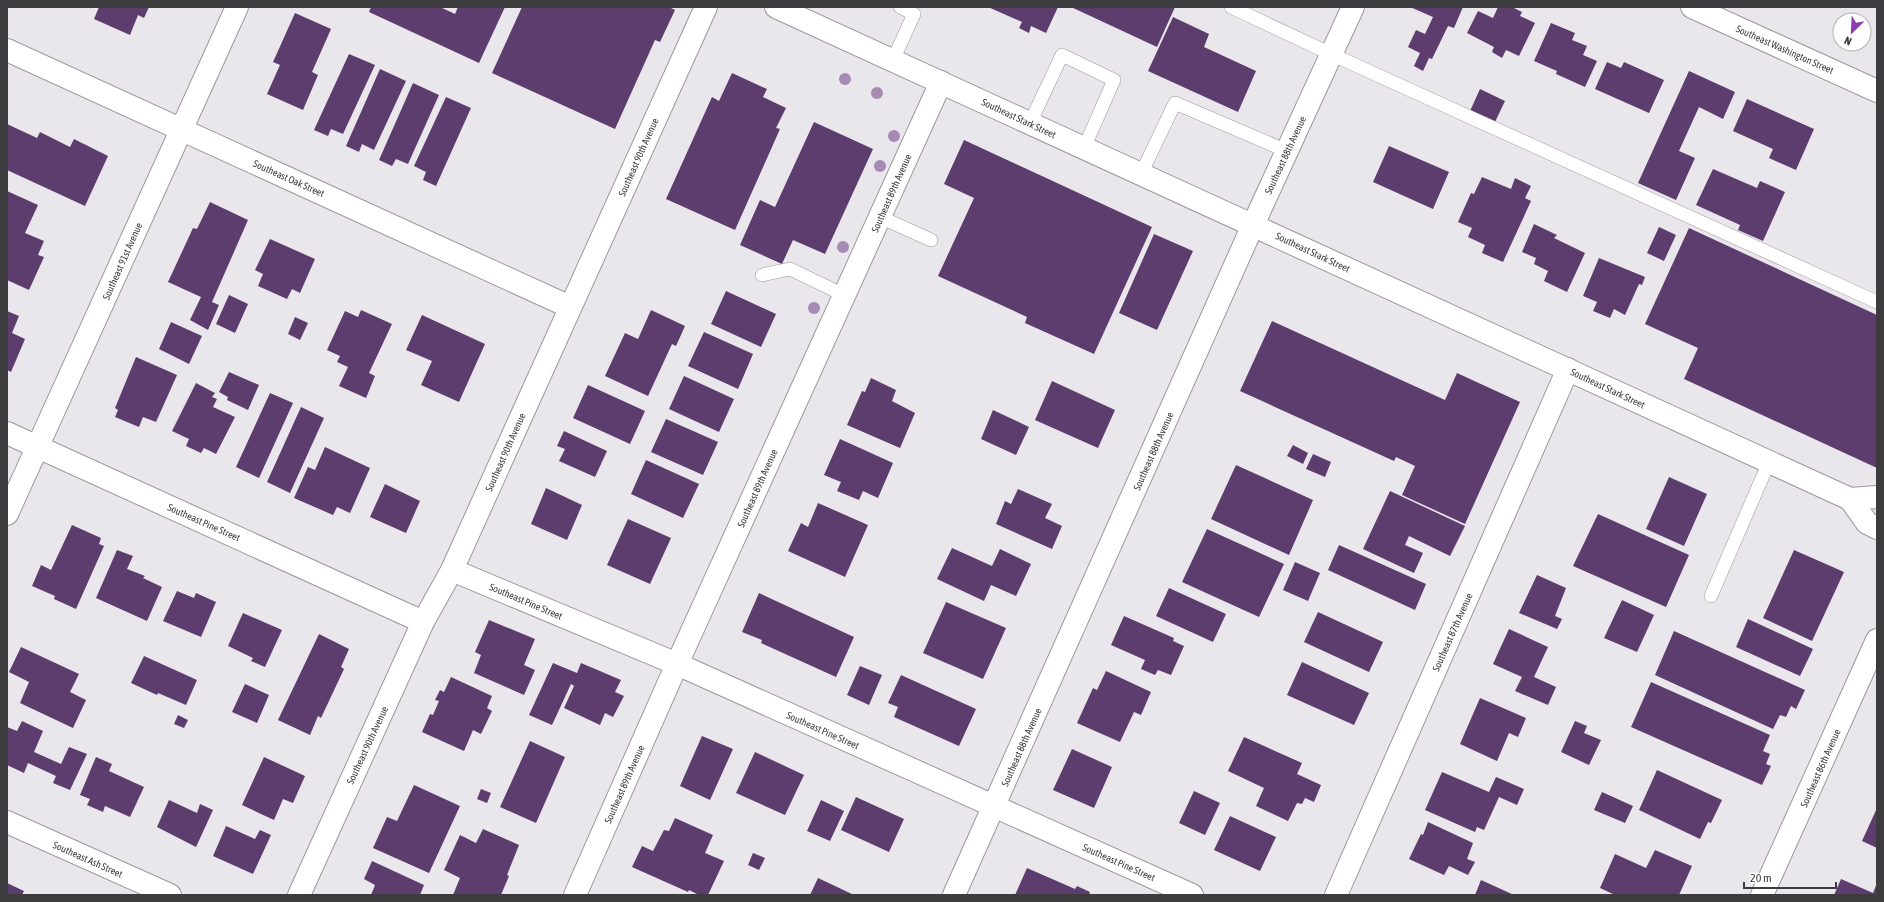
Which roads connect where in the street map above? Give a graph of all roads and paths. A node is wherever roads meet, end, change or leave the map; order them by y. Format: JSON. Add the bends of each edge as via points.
{"nodes":[{"id":1,"x":237,"y":7,"type":"edge"},
{"id":2,"x":706,"y":7,"type":"edge"},
{"id":3,"x":900,"y":7,"type":"edge"},
{"id":4,"x":1231,"y":7,"type":"edge"},
{"id":5,"x":1353,"y":7,"type":"edge"},
{"id":6,"x":1692,"y":7,"type":"edge"},
{"id":7,"x":787,"y":9,"type":"edge"},
{"id":8,"x":7,"y":50,"type":"edge"},
{"id":9,"x":1331,"y":54,"type":"junction"},
{"id":10,"x":893,"y":60,"type":"junction"},
{"id":11,"x":941,"y":82,"type":"junction"},
{"id":12,"x":1877,"y":91,"type":"edge"},
{"id":13,"x":1030,"y":123,"type":"junction"},
{"id":14,"x":182,"y":130,"type":"junction"},
{"id":15,"x":1084,"y":148,"type":"junction"},
{"id":16,"x":1287,"y":151,"type":"junction"},
{"id":17,"x":1141,"y":174,"type":"junction"},
{"id":18,"x":880,"y":217,"type":"junction"},
{"id":19,"x":1253,"y":225,"type":"junction"},
{"id":20,"x":931,"y":240,"type":"dead end"},
{"id":21,"x":762,"y":275,"type":"dead end"},
{"id":22,"x":844,"y":295,"type":"junction"},
{"id":23,"x":1877,"y":302,"type":"edge"},
{"id":24,"x":570,"y":307,"type":"junction"},
{"id":25,"x":1568,"y":369,"type":"junction"},
{"id":26,"x":7,"y":433,"type":"edge"},
{"id":27,"x":37,"y":447,"type":"junction"},
{"id":28,"x":1769,"y":462,"type":"junction"},
{"id":29,"x":1877,"y":497,"type":"edge"},
{"id":30,"x":1850,"y":499,"type":"junction"},
{"id":31,"x":7,"y":514,"type":"edge"},
{"id":32,"x":1877,"y":528,"type":"edge"},
{"id":33,"x":452,"y":570,"type":"junction"},
{"id":34,"x":1711,"y":596,"type":"dead end"},
{"id":35,"x":423,"y":622,"type":"junction"},
{"id":36,"x":1877,"y":640,"type":"edge"},
{"id":37,"x":677,"y":664,"type":"junction"},
{"id":38,"x":994,"y":807,"type":"junction"},
{"id":39,"x":7,"y":822,"type":"edge"},
{"id":40,"x":170,"y":895,"type":"edge"},
{"id":41,"x":299,"y":895,"type":"edge"},
{"id":42,"x":575,"y":895,"type":"edge"},
{"id":43,"x":954,"y":895,"type":"edge"},
{"id":44,"x":1192,"y":895,"type":"edge"},
{"id":45,"x":1336,"y":895,"type":"edge"},
{"id":46,"x":1762,"y":895,"type":"edge"}],
"edges":[{"from":1,"to":14,"type":"street","name":"Southeast 91st Avenue"},
{"from":2,"to":24,"type":"street","name":"Southeast 90th Avenue"},
{"from":3,"to":10,"type":"lane","via":[[914,14]]},
{"from":4,"to":9,"type":"lane"},
{"from":5,"to":9,"type":"street","name":"Southeast 88th Avenue"},
{"from":6,"to":12,"type":"street","name":"Southeast Washington Street"},
{"from":7,"to":10,"type":"street","name":"Southeast Stark Street"},
{"from":8,"to":14,"type":"street","name":"Southeast Oak Street"},
{"from":9,"to":16,"type":"street","name":"Southeast 88th Avenue"},
{"from":9,"to":23,"type":"lane"},
{"from":10,"to":11,"type":"street","name":"Southeast Stark Street"},
{"from":11,"to":13,"type":"street","name":"Southeast Stark Street"},
{"from":11,"to":18,"type":"street","name":"Southeast 89th Avenue"},
{"from":13,"to":15,"type":"street","name":"Southeast Stark Street"},
{"from":13,"to":15,"type":"lane","via":[[1062,55],[1114,80]]},
{"from":14,"to":24,"type":"street","name":"Southeast Oak Street"},
{"from":14,"to":27,"type":"street","name":"Southeast 91st Avenue"},
{"from":15,"to":17,"type":"street","name":"Southeast Stark Street"},
{"from":16,"to":17,"type":"lane","via":[[1175,103]]},
{"from":16,"to":19,"type":"street","name":"Southeast 88th Avenue"},
{"from":17,"to":19,"type":"street","name":"Southeast Stark Street"},
{"from":18,"to":20,"type":"lane"},
{"from":18,"to":22,"type":"street","name":"Southeast 89th Avenue"},
{"from":19,"to":25,"type":"street","name":"Southeast Stark Street"},
{"from":19,"to":38,"type":"street","name":"Southeast 88th Avenue"},
{"from":21,"to":22,"type":"lane","via":[[790,269]]},
{"from":22,"to":37,"type":"street","name":"Southeast 89th Avenue"},
{"from":24,"to":33,"type":"street","name":"Southeast 90th Avenue"},
{"from":25,"to":28,"type":"street","name":"Southeast Stark Street"},
{"from":25,"to":45,"type":"street","name":"Southeast 87th Avenue"},
{"from":26,"to":27,"type":"street","name":"Southeast Pine Street"},
{"from":27,"to":31,"type":"street","name":"Southeast 91st Avenue"},
{"from":27,"to":35,"type":"street","name":"Southeast Pine Street"},
{"from":28,"to":30,"type":"street","name":"Southeast Stark Street"},
{"from":28,"to":34,"type":"lane"},
{"from":29,"to":30,"type":"street","name":"Southeast Stark Street"},
{"from":30,"to":32,"type":"street","via":[[1867,523]]},
{"from":33,"to":35,"type":"street","name":"Southeast 90th Avenue"},
{"from":33,"to":37,"type":"street","name":"Southeast Pine Street"},
{"from":35,"to":41,"type":"street","name":"Southeast 90th Avenue"},
{"from":36,"to":46,"type":"street","name":"Southeast 86th Avenue"},
{"from":37,"to":38,"type":"street","name":"Southeast Pine Street"},
{"from":37,"to":42,"type":"street","name":"Southeast 89th Avenue"},
{"from":38,"to":43,"type":"street","name":"Southeast 88th Avenue"},
{"from":38,"to":44,"type":"street","name":"Southeast Pine Street"},
{"from":39,"to":40,"type":"street","name":"Southeast Ash Street"}]}
